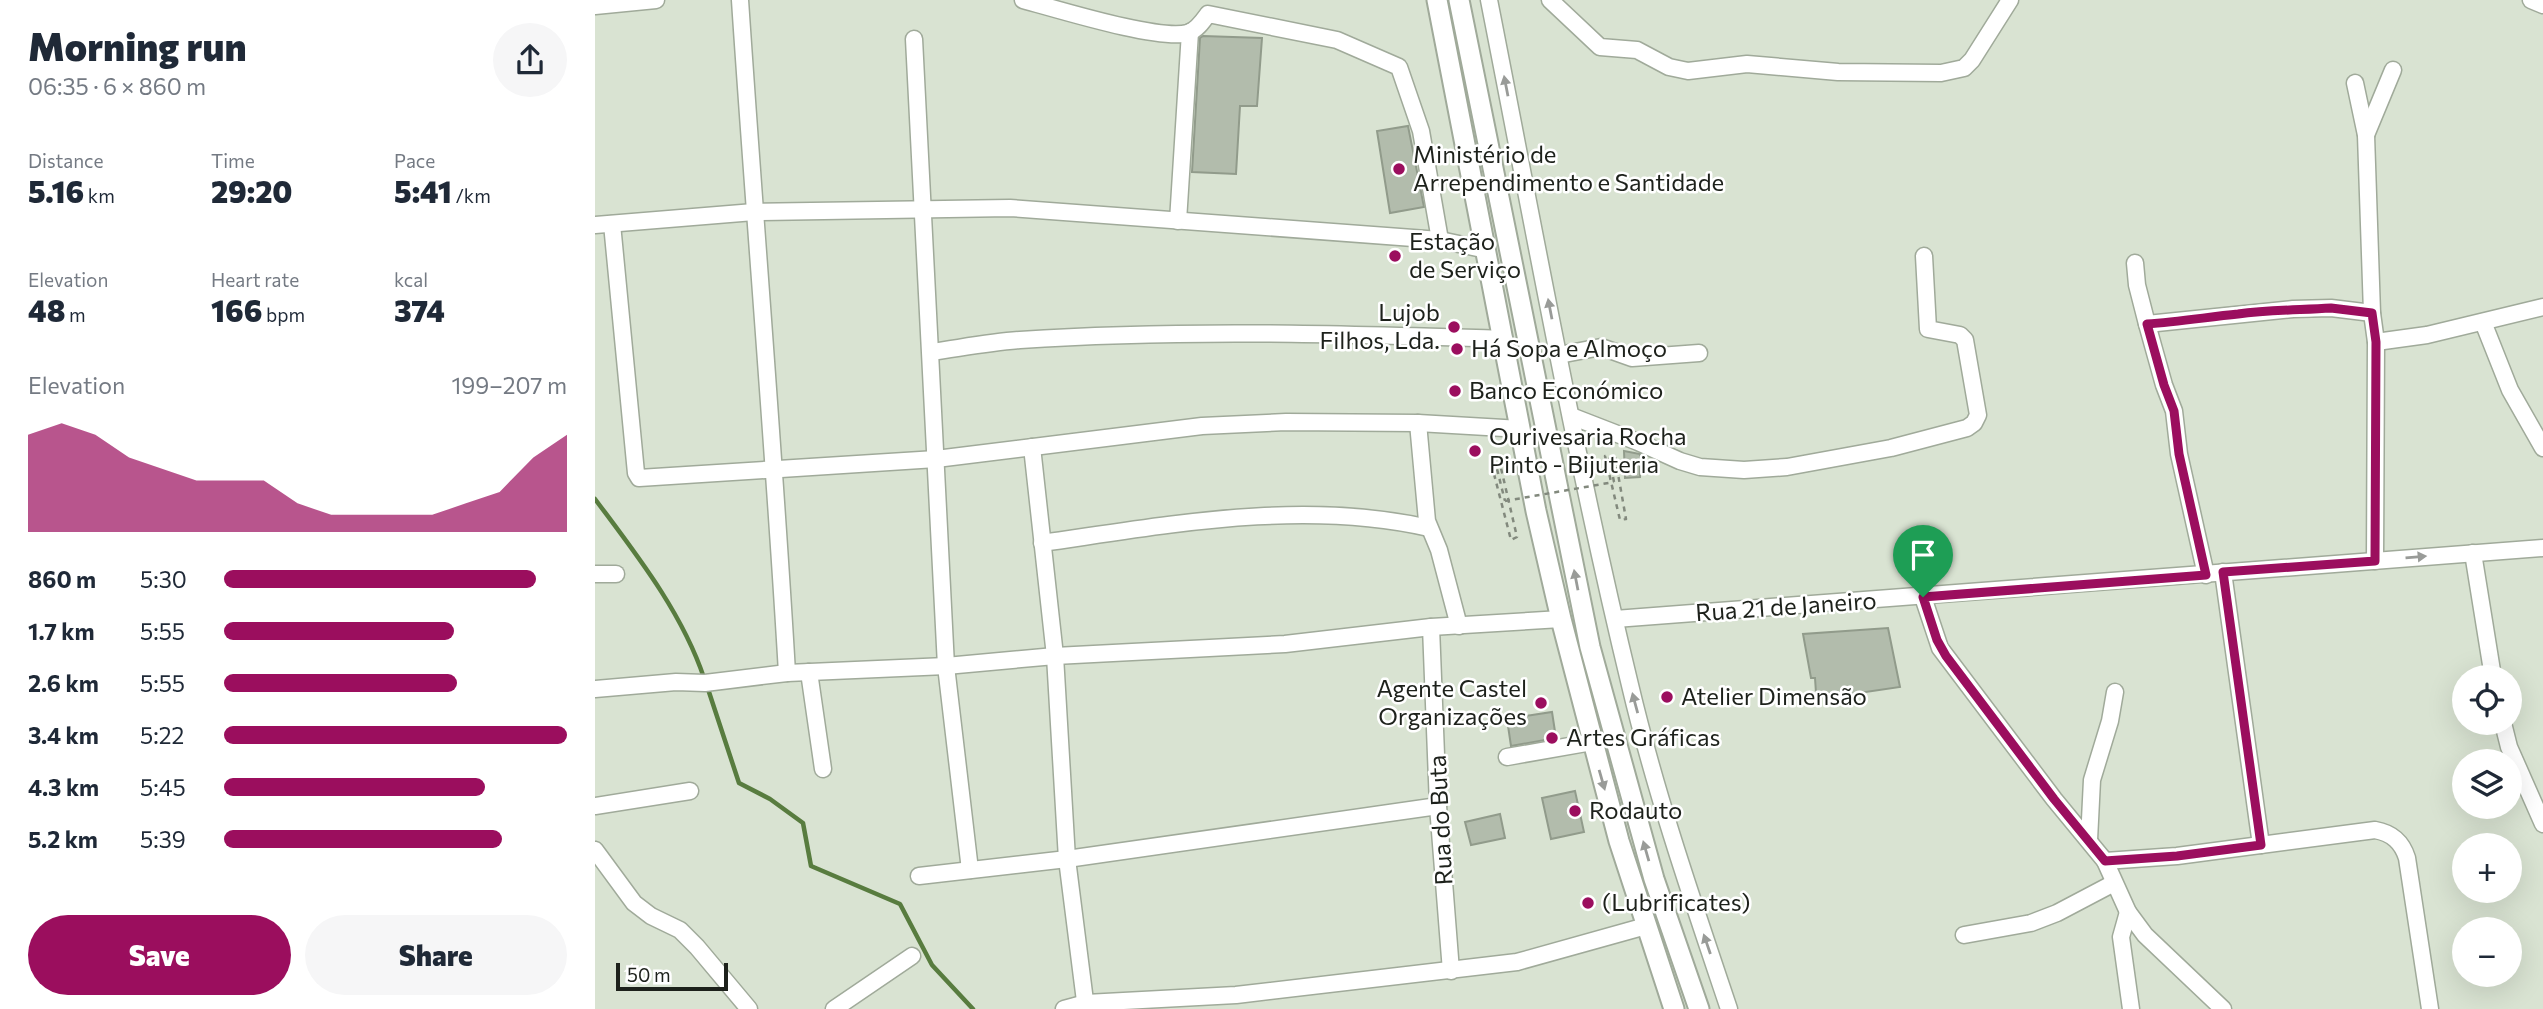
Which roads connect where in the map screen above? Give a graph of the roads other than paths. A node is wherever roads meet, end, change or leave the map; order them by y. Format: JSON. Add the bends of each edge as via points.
{"nodes":[{"id":1,"x":656,"y":0,"type":"edge"},
{"id":2,"x":740,"y":0,"type":"edge"},
{"id":3,"x":1024,"y":0,"type":"edge"},
{"id":4,"x":1437,"y":0,"type":"edge"},
{"id":5,"x":1459,"y":0,"type":"edge"},
{"id":6,"x":1489,"y":0,"type":"edge"},
{"id":7,"x":1550,"y":0,"type":"edge"},
{"id":8,"x":2010,"y":0,"type":"edge"},
{"id":9,"x":2531,"y":0,"type":"edge"},
{"id":10,"x":2543,"y":5,"type":"edge"},
{"id":11,"x":595,"y":6,"type":"edge"},
{"id":12,"x":1205,"y":7,"type":"edge"},
{"id":13,"x":1190,"y":32,"type":"junction"},
{"id":14,"x":914,"y":39,"type":"dead end"},
{"id":15,"x":2393,"y":70,"type":"dead end"},
{"id":16,"x":2355,"y":83,"type":"dead end"},
{"id":17,"x":2367,"y":135,"type":"junction"},
{"id":18,"x":923,"y":211,"type":"junction"},
{"id":19,"x":754,"y":212,"type":"junction"},
{"id":20,"x":1178,"y":221,"type":"junction"},
{"id":21,"x":612,"y":223,"type":"junction"},
{"id":22,"x":595,"y":225,"type":"edge"},
{"id":23,"x":1440,"y":240,"type":"junction"},
{"id":24,"x":1487,"y":250,"type":"junction"},
{"id":25,"x":1924,"y":256,"type":"dead end"},
{"id":26,"x":2135,"y":264,"type":"dead end"},
{"id":27,"x":2543,"y":307,"type":"edge"},
{"id":28,"x":2372,"y":313,"type":"junction"},
{"id":29,"x":2483,"y":322,"type":"junction"},
{"id":30,"x":2147,"y":324,"type":"junction"},
{"id":31,"x":1504,"y":339,"type":"junction"},
{"id":32,"x":2376,"y":342,"type":"junction"},
{"id":33,"x":931,"y":352,"type":"junction"},
{"id":34,"x":1699,"y":354,"type":"dead end"},
{"id":35,"x":1559,"y":355,"type":"junction"},
{"id":36,"x":1571,"y":416,"type":"junction"},
{"id":37,"x":1418,"y":423,"type":"junction"},
{"id":38,"x":2536,"y":423,"type":"edge"},
{"id":39,"x":1521,"y":429,"type":"junction"},
{"id":40,"x":1032,"y":447,"type":"junction"},
{"id":41,"x":2543,"y":448,"type":"edge"},
{"id":42,"x":936,"y":459,"type":"junction"},
{"id":43,"x":775,"y":471,"type":"junction"},
{"id":44,"x":1429,"y":528,"type":"junction"},
{"id":45,"x":1042,"y":543,"type":"junction"},
{"id":46,"x":2543,"y":548,"type":"edge"},
{"id":47,"x":2473,"y":552,"type":"junction"},
{"id":48,"x":2375,"y":561,"type":"junction"},
{"id":49,"x":2223,"y":572,"type":"junction"},
{"id":50,"x":595,"y":574,"type":"edge"},
{"id":51,"x":616,"y":574,"type":"dead end"},
{"id":52,"x":2206,"y":575,"type":"junction"},
{"id":53,"x":1923,"y":597,"type":"junction"},
{"id":54,"x":1561,"y":619,"type":"junction"},
{"id":55,"x":1615,"y":619,"type":"junction"},
{"id":56,"x":1459,"y":626,"type":"junction"},
{"id":57,"x":1431,"y":627,"type":"junction"},
{"id":58,"x":1055,"y":656,"type":"junction"},
{"id":59,"x":2491,"y":665,"type":"edge"},
{"id":60,"x":946,"y":666,"type":"junction"},
{"id":61,"x":809,"y":672,"type":"junction"},
{"id":62,"x":787,"y":673,"type":"junction"},
{"id":63,"x":595,"y":689,"type":"edge"},
{"id":64,"x":2115,"y":692,"type":"dead end"},
{"id":65,"x":2506,"y":735,"type":"edge"},
{"id":66,"x":1592,"y":742,"type":"junction"},
{"id":67,"x":1507,"y":757,"type":"dead end"},
{"id":68,"x":823,"y":769,"type":"dead end"},
{"id":69,"x":2536,"y":788,"type":"edge"},
{"id":70,"x":690,"y":791,"type":"dead end"},
{"id":71,"x":595,"y":806,"type":"edge"},
{"id":72,"x":1437,"y":806,"type":"junction"},
{"id":73,"x":2543,"y":824,"type":"edge"},
{"id":74,"x":2089,"y":840,"type":"junction"},
{"id":75,"x":2261,"y":845,"type":"junction"},
{"id":76,"x":595,"y":849,"type":"edge"},
{"id":77,"x":1067,"y":859,"type":"junction"},
{"id":78,"x":2105,"y":861,"type":"junction"},
{"id":79,"x":969,"y":870,"type":"junction"},
{"id":80,"x":919,"y":876,"type":"dead end"},
{"id":81,"x":2115,"y":883,"type":"junction"},
{"id":82,"x":2129,"y":912,"type":"junction"},
{"id":83,"x":1646,"y":926,"type":"junction"},
{"id":84,"x":1964,"y":935,"type":"dead end"},
{"id":85,"x":912,"y":956,"type":"dead end"},
{"id":86,"x":1451,"y":971,"type":"junction"},
{"id":87,"x":1086,"y":1006,"type":"edge"},
{"id":88,"x":749,"y":1009,"type":"edge"},
{"id":89,"x":834,"y":1009,"type":"edge"},
{"id":90,"x":1064,"y":1009,"type":"edge"},
{"id":91,"x":1674,"y":1009,"type":"edge"},
{"id":92,"x":1699,"y":1009,"type":"edge"},
{"id":93,"x":1729,"y":1009,"type":"edge"},
{"id":94,"x":2131,"y":1009,"type":"edge"},
{"id":95,"x":2223,"y":1009,"type":"edge"},
{"id":96,"x":2430,"y":1009,"type":"edge"}],
"edges":[{"from":1,"to":11,"type":"street"},
{"from":2,"to":19,"type":"street"},
{"from":3,"to":13,"type":"street","via":[[1149,31]]},
{"from":4,"to":24,"type":"main road"},
{"from":92,"to":5,"type":"main road","one_way":true,"via":[[1654,879],[1590,647]]},
{"from":35,"to":6,"type":"street","one_way":true},
{"from":7,"to":8,"type":"street","via":[[1600,47],[1637,50],[1677,70],[1747,64],[1838,72],[1941,73],[1964,68],[1972,60]]},
{"from":9,"to":10,"type":"street"},
{"from":12,"to":13,"type":"street","via":[[1201,24]]},
{"from":12,"to":23,"type":"street","via":[[1337,40],[1399,67],[1421,131]]},
{"from":13,"to":20,"type":"street"},
{"from":14,"to":18,"type":"street"},
{"from":15,"to":17,"type":"street"},
{"from":16,"to":17,"type":"street"},
{"from":17,"to":28,"type":"street"},
{"from":18,"to":19,"type":"street"},
{"from":18,"to":20,"type":"street","via":[[1010,208]]},
{"from":18,"to":33,"type":"street"},
{"from":19,"to":21,"type":"street"},
{"from":19,"to":43,"type":"street"},
{"from":20,"to":23,"type":"street"},
{"from":21,"to":22,"type":"street"},
{"from":21,"to":43,"type":"street","via":[[639,478]]},
{"from":23,"to":24,"type":"street"},
{"from":24,"to":31,"type":"main road"},
{"from":25,"to":36,"type":"street","via":[[1928,329],[1965,340],[1977,415],[1967,428],[1891,448],[1744,470],[1680,461]]},
{"from":26,"to":30,"type":"street"},
{"from":27,"to":29,"type":"street"},
{"from":28,"to":30,"type":"street","via":[[2293,309]]},
{"from":28,"to":32,"type":"street"},
{"from":29,"to":32,"type":"street"},
{"from":29,"to":38,"type":"street","via":[[2499,368]]},
{"from":30,"to":52,"type":"street","via":[[2174,411]]},
{"from":31,"to":33,"type":"street","via":[[1202,333],[1017,340]]},
{"from":31,"to":39,"type":"main road"},
{"from":32,"to":48,"type":"street"},
{"from":33,"to":42,"type":"street"},
{"from":34,"to":35,"type":"street","via":[[1632,358],[1601,347]]},
{"from":35,"to":36,"type":"street"},
{"from":36,"to":55,"type":"street"},
{"from":37,"to":39,"type":"street"},
{"from":37,"to":40,"type":"street","via":[[1202,426]]},
{"from":37,"to":44,"type":"street"},
{"from":38,"to":41,"type":"street"},
{"from":39,"to":54,"type":"main road"},
{"from":40,"to":42,"type":"street"},
{"from":40,"to":45,"type":"street"},
{"from":42,"to":43,"type":"street"},
{"from":42,"to":60,"type":"street"},
{"from":43,"to":62,"type":"street"},
{"from":44,"to":45,"type":"street","via":[[1368,518],[1276,516]]},
{"from":44,"to":56,"type":"street"},
{"from":45,"to":58,"type":"street"},
{"from":46,"to":47,"type":"street","name":"Rua 21 de Janeiro"},
{"from":48,"to":47,"type":"street","name":"Rua 21 de Janeiro","one_way":true},
{"from":47,"to":59,"type":"street"},
{"from":48,"to":49,"type":"street","name":"Rua 21 de Janeiro"},
{"from":49,"to":52,"type":"street","name":"Rua 21 de Janeiro"},
{"from":49,"to":75,"type":"street"},
{"from":50,"to":51,"type":"street"},
{"from":52,"to":53,"type":"street","name":"Rua 21 de Janeiro"},
{"from":53,"to":55,"type":"street","name":"Rua 21 de Janeiro"},
{"from":53,"to":74,"type":"street","via":[[1946,656]]},
{"from":54,"to":56,"type":"street"},
{"from":54,"to":66,"type":"main road"},
{"from":93,"to":55,"type":"street","one_way":true,"via":[[1650,758]]},
{"from":56,"to":57,"type":"street"},
{"from":57,"to":58,"type":"street","via":[[1285,644]]},
{"from":57,"to":72,"type":"street","name":"Rua do Buta"},
{"from":58,"to":60,"type":"street"},
{"from":58,"to":77,"type":"street"},
{"from":60,"to":61,"type":"street"},
{"from":60,"to":79,"type":"street"},
{"from":61,"to":62,"type":"street"},
{"from":61,"to":68,"type":"street"},
{"from":62,"to":63,"type":"street"},
{"from":64,"to":74,"type":"street","via":[[2092,780]]},
{"from":65,"to":69,"type":"street"},
{"from":66,"to":67,"type":"street"},
{"from":66,"to":83,"type":"main road","one_way":true},
{"from":69,"to":73,"type":"street"},
{"from":70,"to":71,"type":"street"},
{"from":72,"to":77,"type":"street"},
{"from":72,"to":86,"type":"street","name":"Rua do Buta"},
{"from":74,"to":78,"type":"street"},
{"from":75,"to":78,"type":"street"},
{"from":75,"to":96,"type":"street","via":[[2375,830],[2399,841],[2407,858]]},
{"from":76,"to":88,"type":"street","via":[[634,903],[680,930]]},
{"from":77,"to":79,"type":"street"},
{"from":77,"to":87,"type":"street"},
{"from":78,"to":81,"type":"street"},
{"from":79,"to":80,"type":"street"},
{"from":81,"to":82,"type":"street"},
{"from":81,"to":84,"type":"street","via":[[2031,923]]},
{"from":82,"to":94,"type":"street","via":[[2121,937]]},
{"from":82,"to":95,"type":"street","via":[[2144,935]]},
{"from":83,"to":86,"type":"street","via":[[1517,962]]},
{"from":83,"to":91,"type":"main road"},
{"from":85,"to":89,"type":"street"},
{"from":86,"to":87,"type":"street"},
{"from":87,"to":90,"type":"street"}]}
